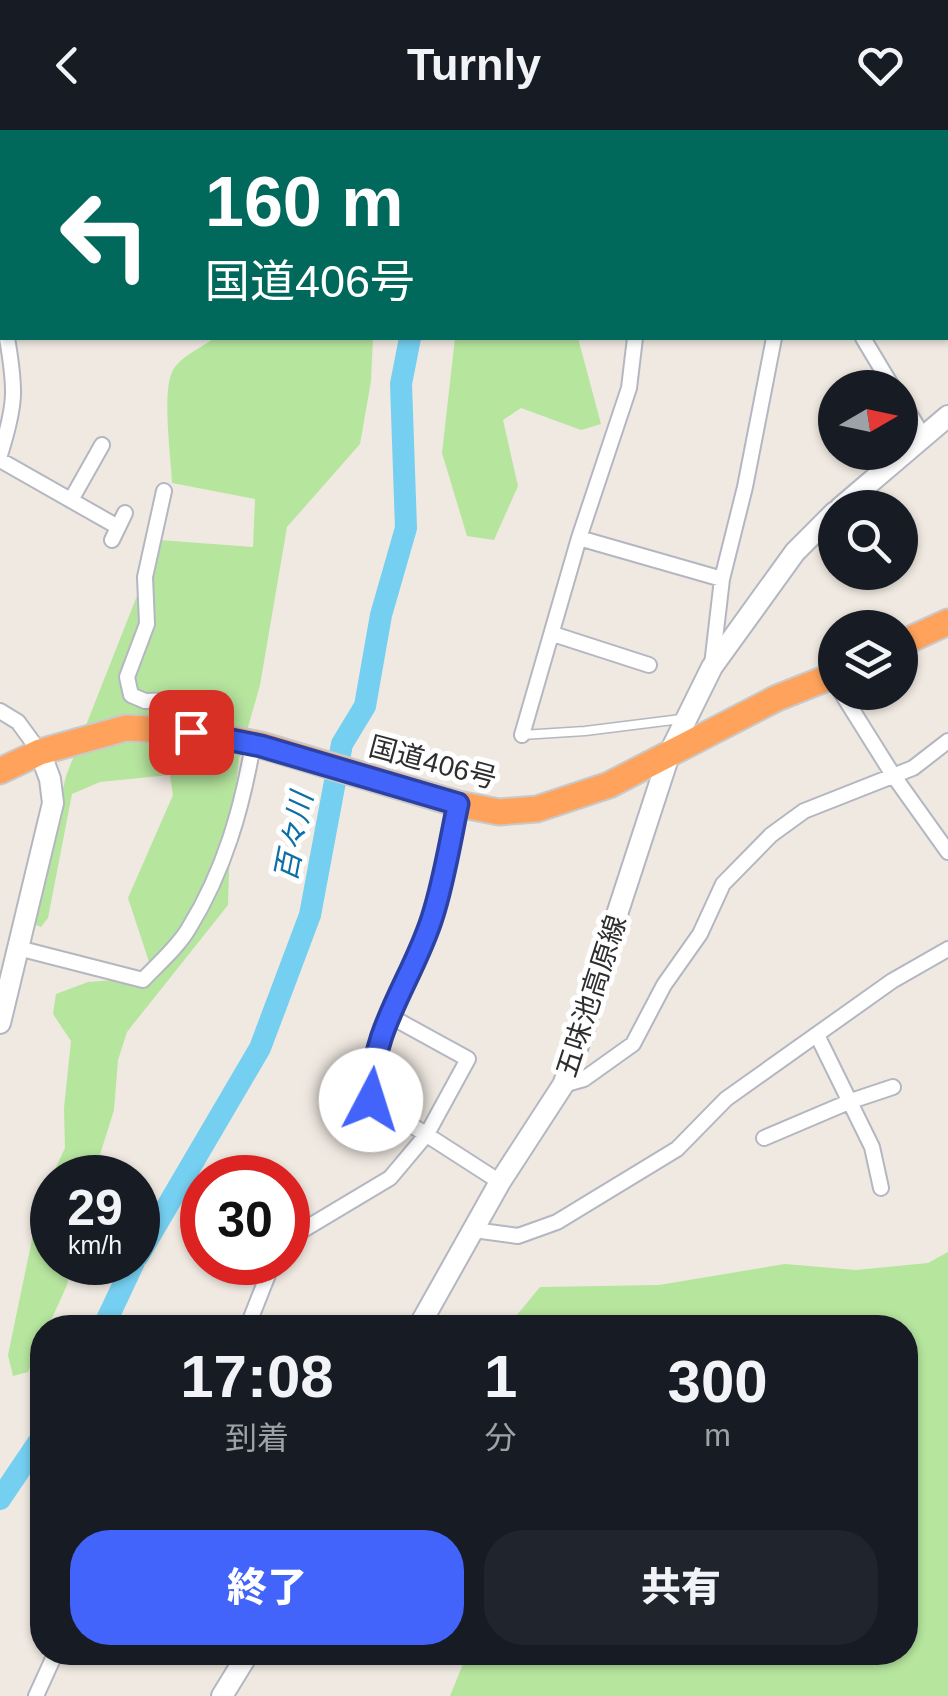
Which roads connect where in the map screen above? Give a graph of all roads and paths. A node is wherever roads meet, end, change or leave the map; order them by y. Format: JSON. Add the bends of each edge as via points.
{"nodes":[{"id":1,"x":7,"y":340,"type":"edge"},
{"id":2,"x":635,"y":340,"type":"edge"},
{"id":3,"x":771,"y":340,"type":"edge"},
{"id":4,"x":864,"y":340,"type":"edge"},
{"id":5,"x":883,"y":370,"type":"edge"},
{"id":6,"x":948,"y":416,"type":"edge"},
{"id":7,"x":918,"y":428,"type":"edge"},
{"id":8,"x":923,"y":436,"type":"junction"},
{"id":9,"x":102,"y":444,"type":"dead end"},
{"id":10,"x":0,"y":457,"type":"edge"},
{"id":11,"x":861,"y":490,"type":"edge"},
{"id":12,"x":164,"y":491,"type":"dead end"},
{"id":13,"x":71,"y":500,"type":"junction"},
{"id":14,"x":118,"y":527,"type":"dead end"},
{"id":15,"x":818,"y":530,"type":"edge"},
{"id":16,"x":579,"y":538,"type":"junction"},
{"id":17,"x":722,"y":580,"type":"junction"},
{"id":18,"x":948,"y":622,"type":"edge"},
{"id":19,"x":553,"y":634,"type":"junction"},
{"id":20,"x":918,"y":636,"type":"edge"},
{"id":21,"x":649,"y":665,"type":"dead end"},
{"id":22,"x":712,"y":667,"type":"junction"},
{"id":23,"x":818,"y":687,"type":"edge"},
{"id":24,"x":852,"y":710,"type":"edge"},
{"id":25,"x":0,"y":711,"type":"edge"},
{"id":26,"x":687,"y":718,"type":"junction"},
{"id":27,"x":206,"y":734,"type":"junction"},
{"id":28,"x":522,"y":735,"type":"joint"},
{"id":29,"x":948,"y":741,"type":"edge"},
{"id":30,"x":257,"y":745,"type":"junction"},
{"id":31,"x":40,"y":752,"type":"junction"},
{"id":32,"x":670,"y":752,"type":"junction"},
{"id":33,"x":0,"y":771,"type":"edge"},
{"id":34,"x":893,"y":775,"type":"junction"},
{"id":35,"x":458,"y":804,"type":"junction"},
{"id":36,"x":948,"y":852,"type":"edge"},
{"id":37,"x":18,"y":948,"type":"junction"},
{"id":38,"x":948,"y":949,"type":"edge"},
{"id":39,"x":388,"y":1014,"type":"junction"},
{"id":40,"x":0,"y":1023,"type":"edge"},
{"id":41,"x":817,"y":1036,"type":"junction"},
{"id":42,"x":563,"y":1085,"type":"junction"},
{"id":43,"x":893,"y":1087,"type":"dead end"},
{"id":44,"x":851,"y":1100,"type":"junction"},
{"id":45,"x":428,"y":1134,"type":"junction"},
{"id":46,"x":764,"y":1138,"type":"dead end"},
{"id":47,"x":500,"y":1182,"type":"junction"},
{"id":48,"x":881,"y":1188,"type":"dead end"},
{"id":49,"x":310,"y":1226,"type":"edge"},
{"id":50,"x":474,"y":1230,"type":"junction"},
{"id":51,"x":265,"y":1285,"type":"edge"},
{"id":52,"x":252,"y":1315,"type":"edge"},
{"id":53,"x":425,"y":1315,"type":"edge"},
{"id":54,"x":50,"y":1665,"type":"edge"},
{"id":55,"x":241,"y":1665,"type":"edge"},
{"id":56,"x":36,"y":1696,"type":"edge"},
{"id":57,"x":222,"y":1696,"type":"edge"}],
"edges":[{"from":1,"to":10,"type":"street","via":[[16,387]]},
{"from":2,"to":16,"type":"street","via":[[629,388]]},
{"from":3,"to":17,"type":"street"},
{"from":4,"to":5,"type":"street"},
{"from":6,"to":8,"type":"street","name":"五味池高原線"},
{"from":7,"to":8,"type":"street"},
{"from":8,"to":11,"type":"street","name":"五味池高原線"},
{"from":9,"to":13,"type":"street"},
{"from":10,"to":13,"type":"street"},
{"from":12,"to":27,"type":"street","via":[[145,577],[147,624],[128,688],[145,702],[196,704]]},
{"from":13,"to":14,"type":"street"},
{"from":15,"to":22,"type":"street","name":"五味池高原線"},
{"from":16,"to":17,"type":"street"},
{"from":16,"to":19,"type":"street"},
{"from":17,"to":22,"type":"street"},
{"from":18,"to":20,"type":"highway"},
{"from":19,"to":21,"type":"street"},
{"from":19,"to":28,"type":"street"},
{"from":22,"to":26,"type":"street","name":"五味池高原線"},
{"from":23,"to":32,"type":"highway","name":"国道406号","via":[[777,698]]},
{"from":24,"to":34,"type":"street"},
{"from":25,"to":31,"type":"street","via":[[18,722]]},
{"from":26,"to":28,"type":"lane"},
{"from":26,"to":32,"type":"street","name":"五味池高原線"},
{"from":27,"to":30,"type":"highway","name":"国道406号"},
{"from":27,"to":31,"type":"highway","name":"国道406号","via":[[126,728]]},
{"from":29,"to":34,"type":"street"},
{"from":30,"to":35,"type":"highway","name":"国道406号"},
{"from":30,"to":37,"type":"street","via":[[219,868],[188,930],[143,980]]},
{"from":31,"to":33,"type":"highway","name":"国道406号"},
{"from":31,"to":37,"type":"street","via":[[52,803]]},
{"from":32,"to":35,"type":"highway","name":"国道406号","via":[[609,785],[537,809],[499,812]]},
{"from":32,"to":42,"type":"street","name":"五味池高原線"},
{"from":34,"to":36,"type":"street"},
{"from":34,"to":42,"type":"street","via":[[804,811],[770,835],[723,884],[633,1044],[584,1080]]},
{"from":35,"to":39,"type":"street","via":[[432,919]]},
{"from":37,"to":40,"type":"street"},
{"from":38,"to":41,"type":"street"},
{"from":39,"to":45,"type":"street","via":[[371,1100]]},
{"from":39,"to":45,"type":"street","via":[[468,1058]]},
{"from":41,"to":44,"type":"street"},
{"from":41,"to":50,"type":"street","via":[[726,1099],[676,1148],[557,1222],[518,1236]]},
{"from":42,"to":47,"type":"street","name":"五味池高原線"},
{"from":43,"to":44,"type":"street"},
{"from":44,"to":46,"type":"street"},
{"from":44,"to":48,"type":"street"},
{"from":45,"to":47,"type":"street"},
{"from":45,"to":49,"type":"street","via":[[390,1178]]},
{"from":47,"to":50,"type":"street","name":"五味池高原線"},
{"from":50,"to":53,"type":"street","name":"五味池高原線"},
{"from":51,"to":52,"type":"street"},
{"from":54,"to":56,"type":"street"},
{"from":55,"to":57,"type":"street"}]}
